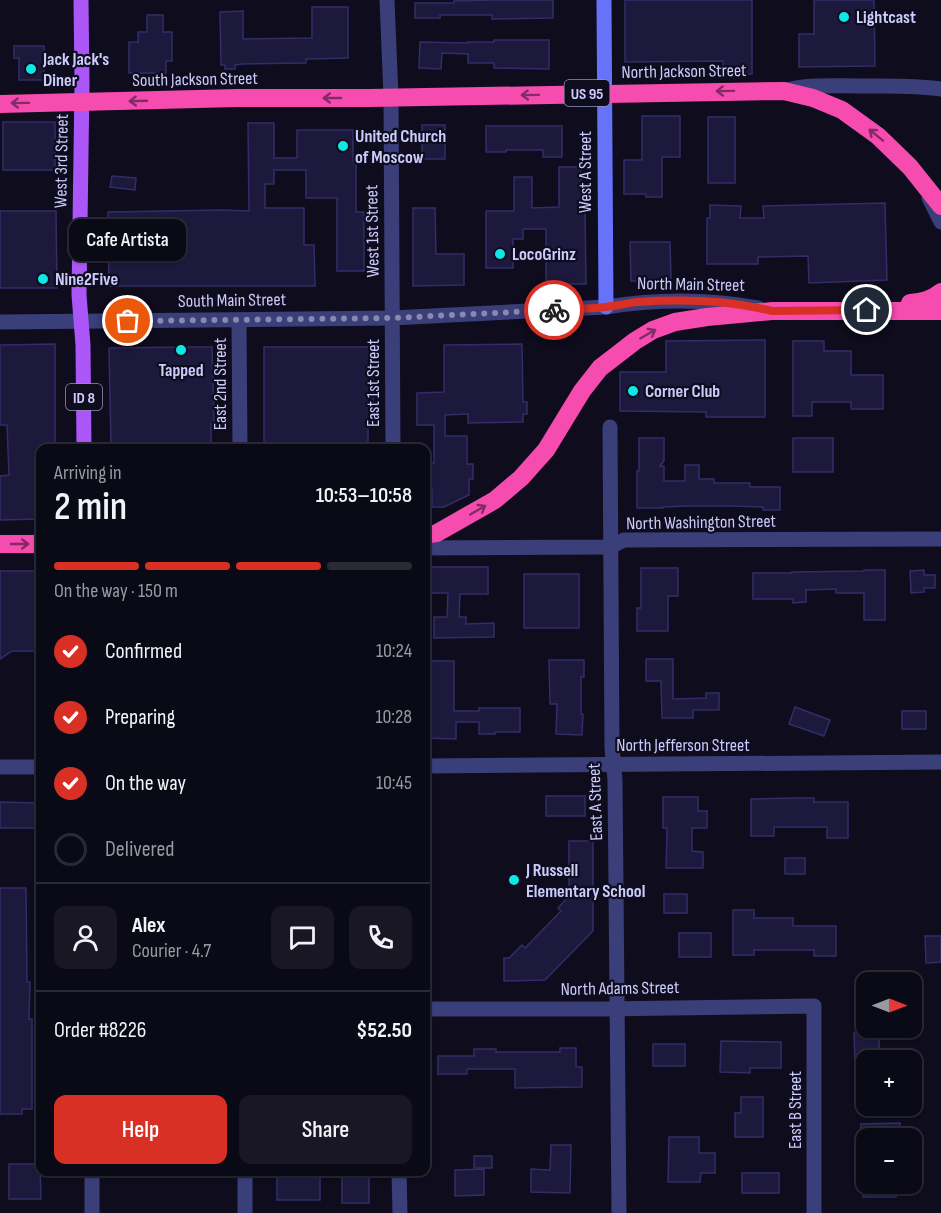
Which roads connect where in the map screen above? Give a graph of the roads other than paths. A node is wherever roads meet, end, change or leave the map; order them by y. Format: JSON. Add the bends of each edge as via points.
{"nodes":[{"id":1,"x":81,"y":0,"type":"edge"},
{"id":2,"x":387,"y":0,"type":"edge"},
{"id":3,"x":604,"y":0,"type":"edge"},
{"id":4,"x":941,"y":89,"type":"edge"},
{"id":5,"x":784,"y":91,"type":"junction"},
{"id":6,"x":605,"y":93,"type":"junction"},
{"id":7,"x":391,"y":97,"type":"junction"},
{"id":8,"x":81,"y":103,"type":"junction"},
{"id":9,"x":0,"y":104,"type":"edge"},
{"id":10,"x":917,"y":177,"type":"junction"},
{"id":11,"x":941,"y":206,"type":"edge"},
{"id":12,"x":941,"y":222,"type":"edge"},
{"id":13,"x":941,"y":292,"type":"edge"},
{"id":14,"x":606,"y":307,"type":"junction"},
{"id":15,"x":867,"y":310,"type":"junction"},
{"id":16,"x":772,"y":311,"type":"junction"},
{"id":17,"x":941,"y":311,"type":"edge"},
{"id":18,"x":392,"y":318,"type":"junction"},
{"id":19,"x":239,"y":320,"type":"junction"},
{"id":20,"x":81,"y":321,"type":"junction"},
{"id":21,"x":0,"y":322,"type":"edge"},
{"id":22,"x":609,"y":427,"type":"dead end"},
{"id":23,"x":84,"y":444,"type":"edge"},
{"id":24,"x":240,"y":444,"type":"edge"},
{"id":25,"x":393,"y":444,"type":"edge"},
{"id":26,"x":430,"y":534,"type":"edge"},
{"id":27,"x":941,"y":539,"type":"edge"},
{"id":28,"x":0,"y":544,"type":"edge"},
{"id":29,"x":36,"y":544,"type":"edge"},
{"id":30,"x":610,"y":547,"type":"junction"},
{"id":31,"x":430,"y":548,"type":"edge"},
{"id":32,"x":941,"y":762,"type":"edge"},
{"id":33,"x":614,"y":765,"type":"junction"},
{"id":34,"x":430,"y":766,"type":"edge"},
{"id":35,"x":0,"y":767,"type":"edge"},
{"id":36,"x":36,"y":767,"type":"edge"},
{"id":37,"x":814,"y":1006,"type":"joint"},
{"id":38,"x":618,"y":1008,"type":"junction"},
{"id":39,"x":430,"y":1009,"type":"edge"},
{"id":40,"x":92,"y":1176,"type":"edge"},
{"id":41,"x":244,"y":1176,"type":"edge"},
{"id":42,"x":399,"y":1176,"type":"edge"},
{"id":43,"x":92,"y":1213,"type":"edge"},
{"id":44,"x":245,"y":1213,"type":"edge"},
{"id":45,"x":400,"y":1213,"type":"edge"},
{"id":46,"x":619,"y":1213,"type":"edge"},
{"id":47,"x":814,"y":1213,"type":"edge"}],
"edges":[{"from":1,"to":8,"type":"main road","name":"West 3rd Street","number":"ID 8"},
{"from":2,"to":7,"type":"street","name":"West 1st Street"},
{"from":3,"to":6,"type":"street","name":"West A Street"},
{"from":4,"to":5,"type":"street","name":"North Jackson Street","via":[[820,86]]},
{"from":5,"to":6,"type":"highway","name":"North Jackson Street","number":"US 95","one_way":true},
{"from":10,"to":5,"type":"highway","number":"US 95","one_way":true,"via":[[878,136],[842,110]]},
{"from":6,"to":7,"type":"highway","name":"North Jackson Street","number":"US 95","one_way":true},
{"from":6,"to":14,"type":"street","name":"West A Street"},
{"from":7,"to":8,"type":"highway","name":"South Jackson Street","number":"US 95","one_way":true},
{"from":7,"to":18,"type":"street","name":"West 1st Street"},
{"from":8,"to":9,"type":"highway","name":"South Jackson Street","number":"US 95","one_way":true},
{"from":8,"to":20,"type":"main road","name":"West 3rd Street","number":"ID 8"},
{"from":10,"to":11,"type":"highway","number":"US 95"},
{"from":10,"to":12,"type":"street"},
{"from":13,"to":15,"type":"highway","via":[[924,302],[888,303]]},
{"from":14,"to":16,"type":"street","name":"North Main Street","via":[[652,301],[728,303]]},
{"from":14,"to":18,"type":"street","name":"North Main Street"},
{"from":15,"to":16,"type":"highway","name":"North Main Street"},
{"from":15,"to":17,"type":"highway","name":"North Main Street"},
{"from":26,"to":16,"type":"highway","name":"North Main Street","one_way":true,"via":[[495,500],[521,478],[546,450],[600,368],[635,341],[675,322]]},
{"from":18,"to":19,"type":"street","name":"South Main Street"},
{"from":18,"to":25,"type":"street","name":"East 1st Street"},
{"from":19,"to":20,"type":"street","name":"South Main Street"},
{"from":19,"to":24,"type":"street","name":"East 2nd Street"},
{"from":20,"to":21,"type":"street","name":"South Main Street"},
{"from":20,"to":23,"type":"main road","number":"ID 8"},
{"from":22,"to":30,"type":"street","name":"East A Street"},
{"from":27,"to":30,"type":"street","name":"North Washington Street","via":[[624,540]]},
{"from":28,"to":29,"type":"highway","one_way":true},
{"from":30,"to":31,"type":"street","name":"North Washington Street"},
{"from":30,"to":33,"type":"street","name":"East A Street"},
{"from":32,"to":33,"type":"street","name":"North Jefferson Street"},
{"from":33,"to":34,"type":"street","name":"North Jefferson Street"},
{"from":33,"to":38,"type":"street","name":"East A Street"},
{"from":35,"to":36,"type":"street"},
{"from":37,"to":38,"type":"street","name":"North Adams Street"},
{"from":37,"to":47,"type":"street","name":"East B Street"},
{"from":38,"to":39,"type":"street","name":"North Adams Street"},
{"from":38,"to":46,"type":"street","name":"East A Street"},
{"from":40,"to":43,"type":"street"},
{"from":41,"to":44,"type":"street"},
{"from":42,"to":45,"type":"street"}]}
